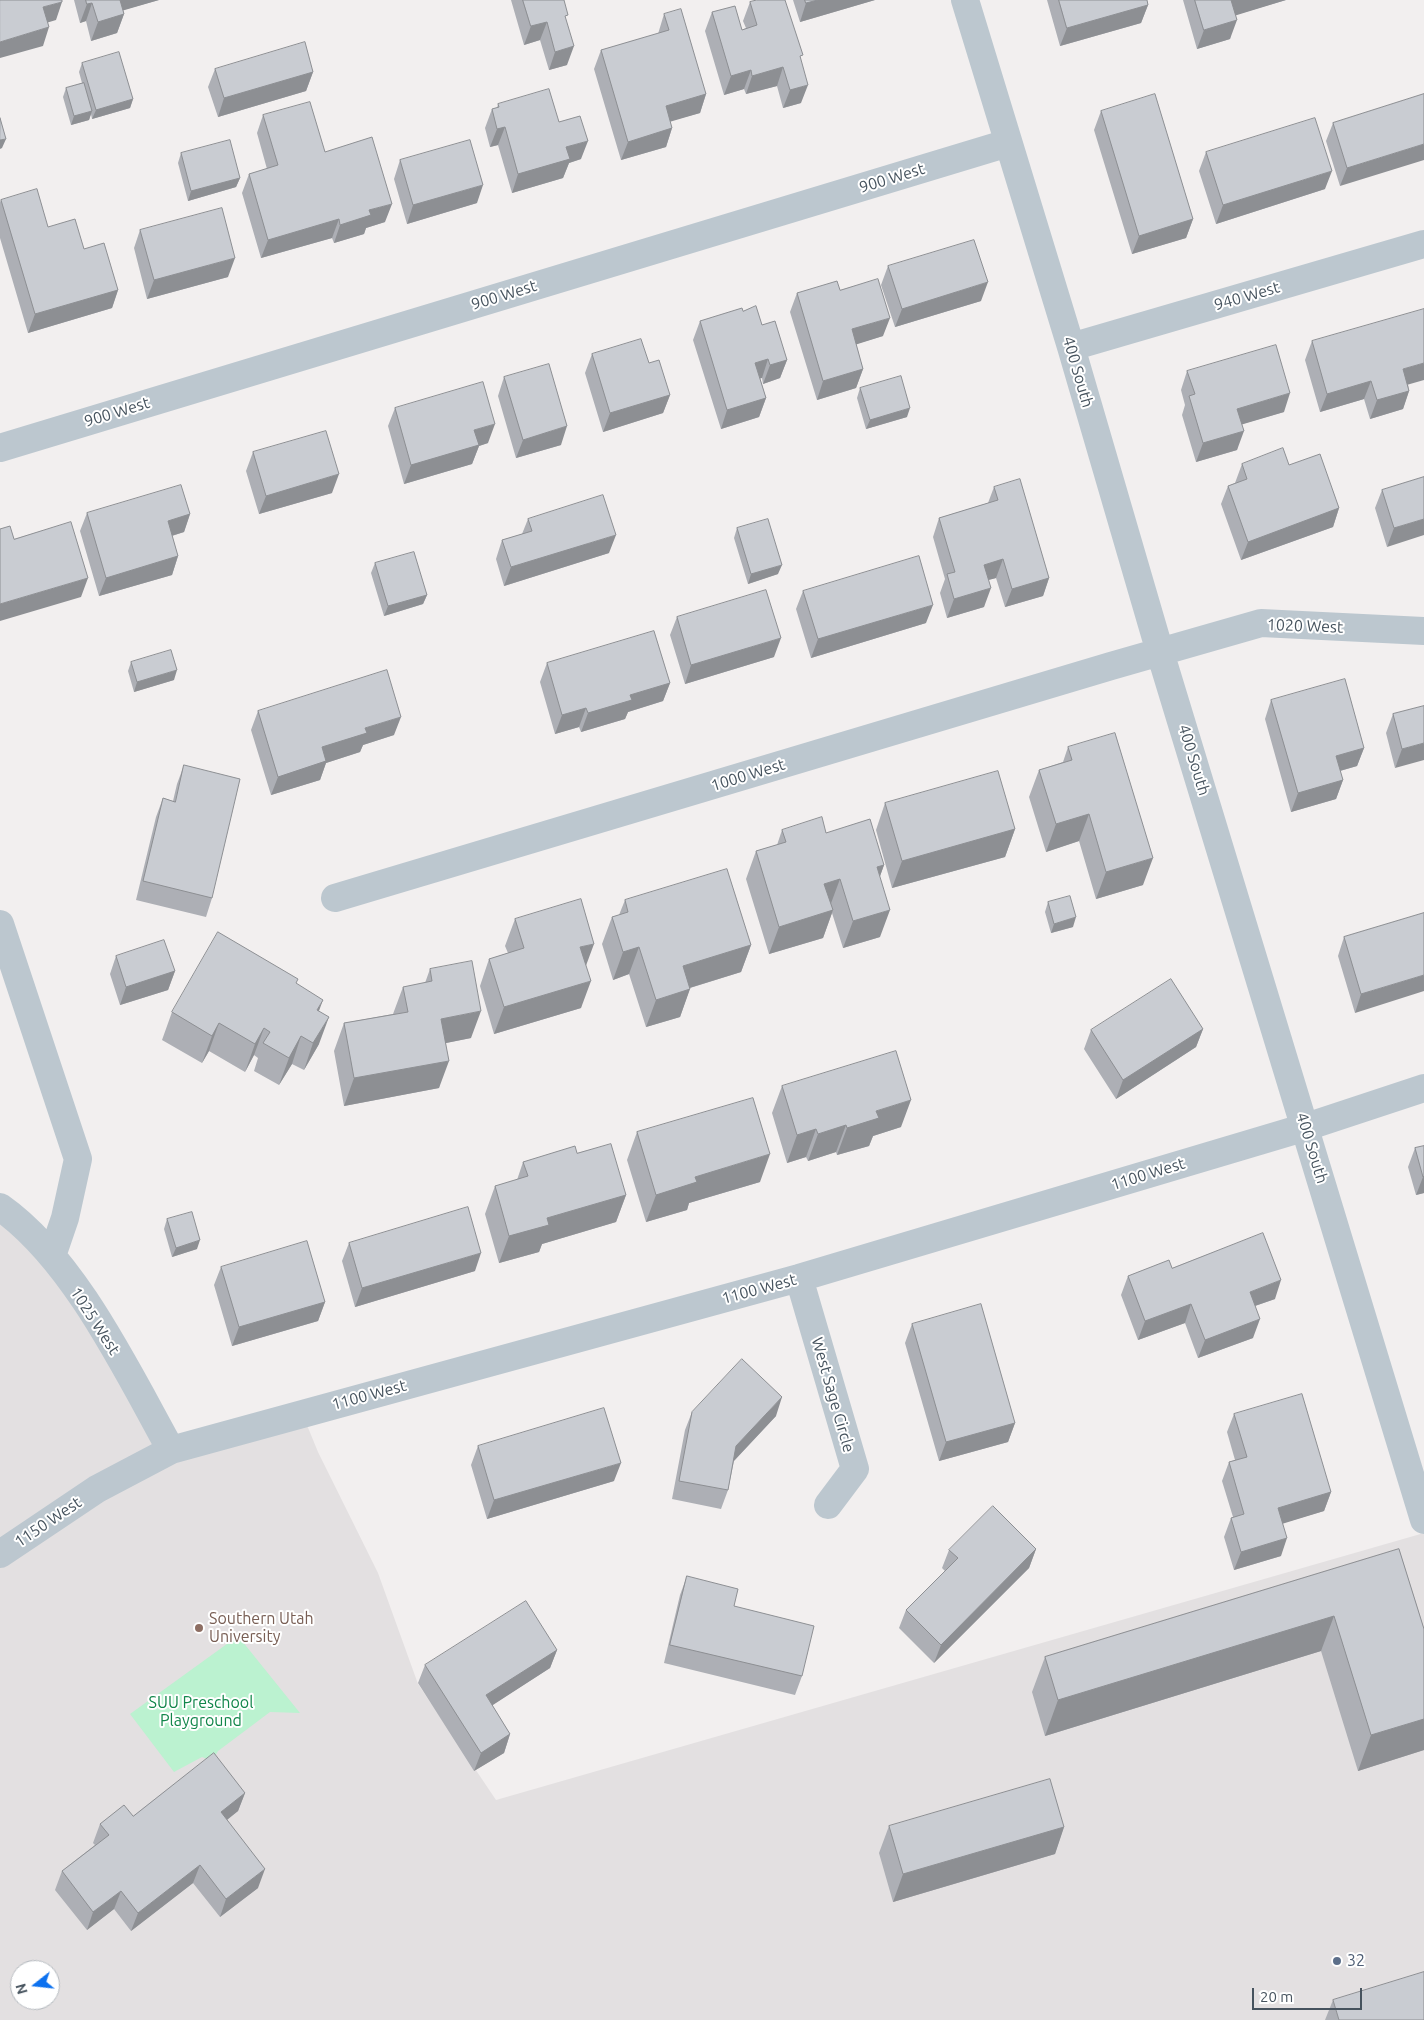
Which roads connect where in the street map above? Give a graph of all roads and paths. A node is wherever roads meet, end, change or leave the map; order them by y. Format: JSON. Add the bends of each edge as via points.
{"nodes":[{"id":1,"x":965,"y":0,"type":"edge"},
{"id":2,"x":1008,"y":143,"type":"junction"},
{"id":3,"x":1424,"y":244,"type":"edge"},
{"id":4,"x":1071,"y":347,"type":"junction"},
{"id":5,"x":0,"y":448,"type":"edge"},
{"id":6,"x":1424,"y":631,"type":"edge"},
{"id":7,"x":1160,"y":652,"type":"junction"},
{"id":8,"x":335,"y":898,"type":"dead end"},
{"id":9,"x":0,"y":924,"type":"edge"},
{"id":10,"x":1424,"y":1088,"type":"edge"},
{"id":11,"x":1306,"y":1127,"type":"junction"},
{"id":12,"x":0,"y":1207,"type":"edge"},
{"id":13,"x":52,"y":1256,"type":"junction"},
{"id":14,"x":799,"y":1278,"type":"junction"},
{"id":15,"x":171,"y":1450,"type":"junction"},
{"id":16,"x":97,"y":1490,"type":"joint"},
{"id":17,"x":828,"y":1505,"type":"dead end"},
{"id":18,"x":1424,"y":1520,"type":"edge"},
{"id":19,"x":0,"y":1554,"type":"edge"}],
"edges":[{"from":1,"to":2,"type":"street","name":"400 South"},
{"from":2,"to":4,"type":"street","name":"400 South"},
{"from":2,"to":5,"type":"street","name":"900 West"},
{"from":3,"to":4,"type":"street","name":"940 West"},
{"from":4,"to":7,"type":"street","name":"400 South"},
{"from":6,"to":7,"type":"street","name":"1020 West","via":[[1261,623]]},
{"from":7,"to":8,"type":"street","name":"1000 West"},
{"from":7,"to":11,"type":"street","name":"400 South"},
{"from":9,"to":13,"type":"street","via":[[78,1159],[65,1218]]},
{"from":10,"to":11,"type":"street","name":"1100 West"},
{"from":11,"to":14,"type":"street","name":"1100 West"},
{"from":11,"to":18,"type":"street","name":"400 South"},
{"from":12,"to":13,"type":"street","name":"1025 West"},
{"from":13,"to":15,"type":"street","name":"1025 West","via":[[95,1315]]},
{"from":14,"to":15,"type":"street","name":"1100 West"},
{"from":14,"to":17,"type":"street","name":"West Sage Circle","via":[[855,1469]]},
{"from":15,"to":16,"type":"street","name":"1100 West"},
{"from":16,"to":19,"type":"street","name":"1150 West"}]}
